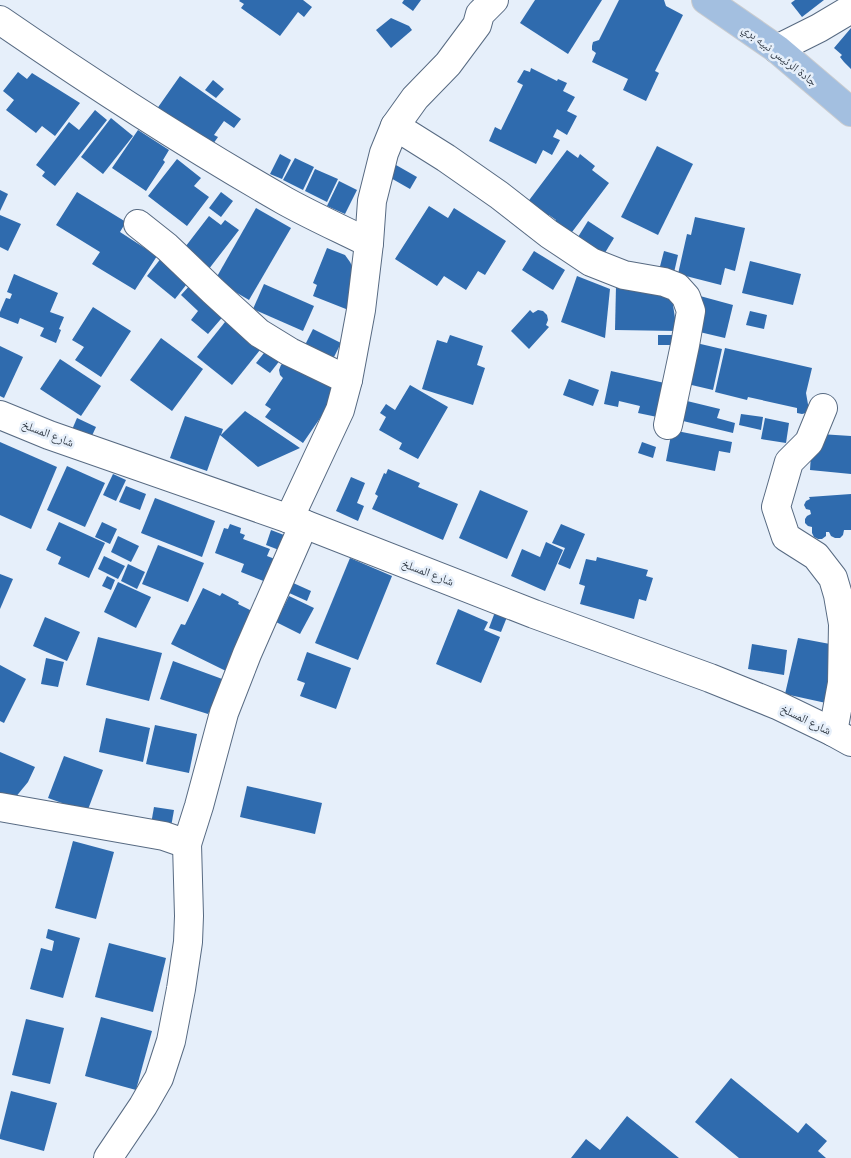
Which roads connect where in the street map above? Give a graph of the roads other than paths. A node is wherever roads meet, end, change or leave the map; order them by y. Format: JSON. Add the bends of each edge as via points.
{"nodes":[{"id":1,"x":706,"y":0,"type":"edge"},
{"id":2,"x":481,"y":5,"type":"edge"},
{"id":3,"x":851,"y":8,"type":"edge"},
{"id":4,"x":0,"y":20,"type":"edge"},
{"id":5,"x":777,"y":49,"type":"junction"},
{"id":6,"x":851,"y":112,"type":"edge"},
{"id":7,"x":395,"y":126,"type":"junction"},
{"id":8,"x":138,"y":224,"type":"dead end"},
{"id":9,"x":369,"y":243,"type":"junction"},
{"id":10,"x":348,"y":380,"type":"junction"},
{"id":11,"x":823,"y":408,"type":"dead end"},
{"id":12,"x":0,"y":415,"type":"edge"},
{"id":13,"x":668,"y":425,"type":"dead end"},
{"id":14,"x":296,"y":522,"type":"junction"},
{"id":15,"x":842,"y":737,"type":"edge"},
{"id":16,"x":0,"y":807,"type":"edge"},
{"id":17,"x":187,"y":844,"type":"junction"},
{"id":18,"x":108,"y":1158,"type":"edge"}],
"edges":[{"from":1,"to":5,"type":"main road","name":"جادة الرئيس نبيه بري"},
{"from":2,"to":7,"type":"street","via":[[477,24]]},
{"from":3,"to":5,"type":"street"},
{"from":4,"to":9,"type":"street","via":[[167,131],[286,202]]},
{"from":5,"to":6,"type":"main road","name":"جادة الرئيس نبيه بري"},
{"from":7,"to":9,"type":"street","via":[[384,153],[372,201]]},
{"from":7,"to":13,"type":"street","via":[[446,158],[591,262],[624,275],[664,282],[677,287],[686,296],[691,311]]},
{"from":8,"to":10,"type":"street","via":[[167,246],[259,333]]},
{"from":9,"to":10,"type":"street"},
{"from":10,"to":14,"type":"street","via":[[340,410]]},
{"from":11,"to":15,"type":"street","via":[[809,442],[790,462],[776,507],[786,537],[816,556],[832,578],[838,596],[844,624]]},
{"from":12,"to":14,"type":"street","name":"شارع المسلخ"},
{"from":14,"to":15,"type":"street","name":"شارع المسلخ","via":[[727,685]]},
{"from":14,"to":17,"type":"street","via":[[224,713]]},
{"from":16,"to":17,"type":"street","via":[[164,836]]},
{"from":17,"to":18,"type":"street","via":[[188,942],[171,1041],[159,1078]]}]}
